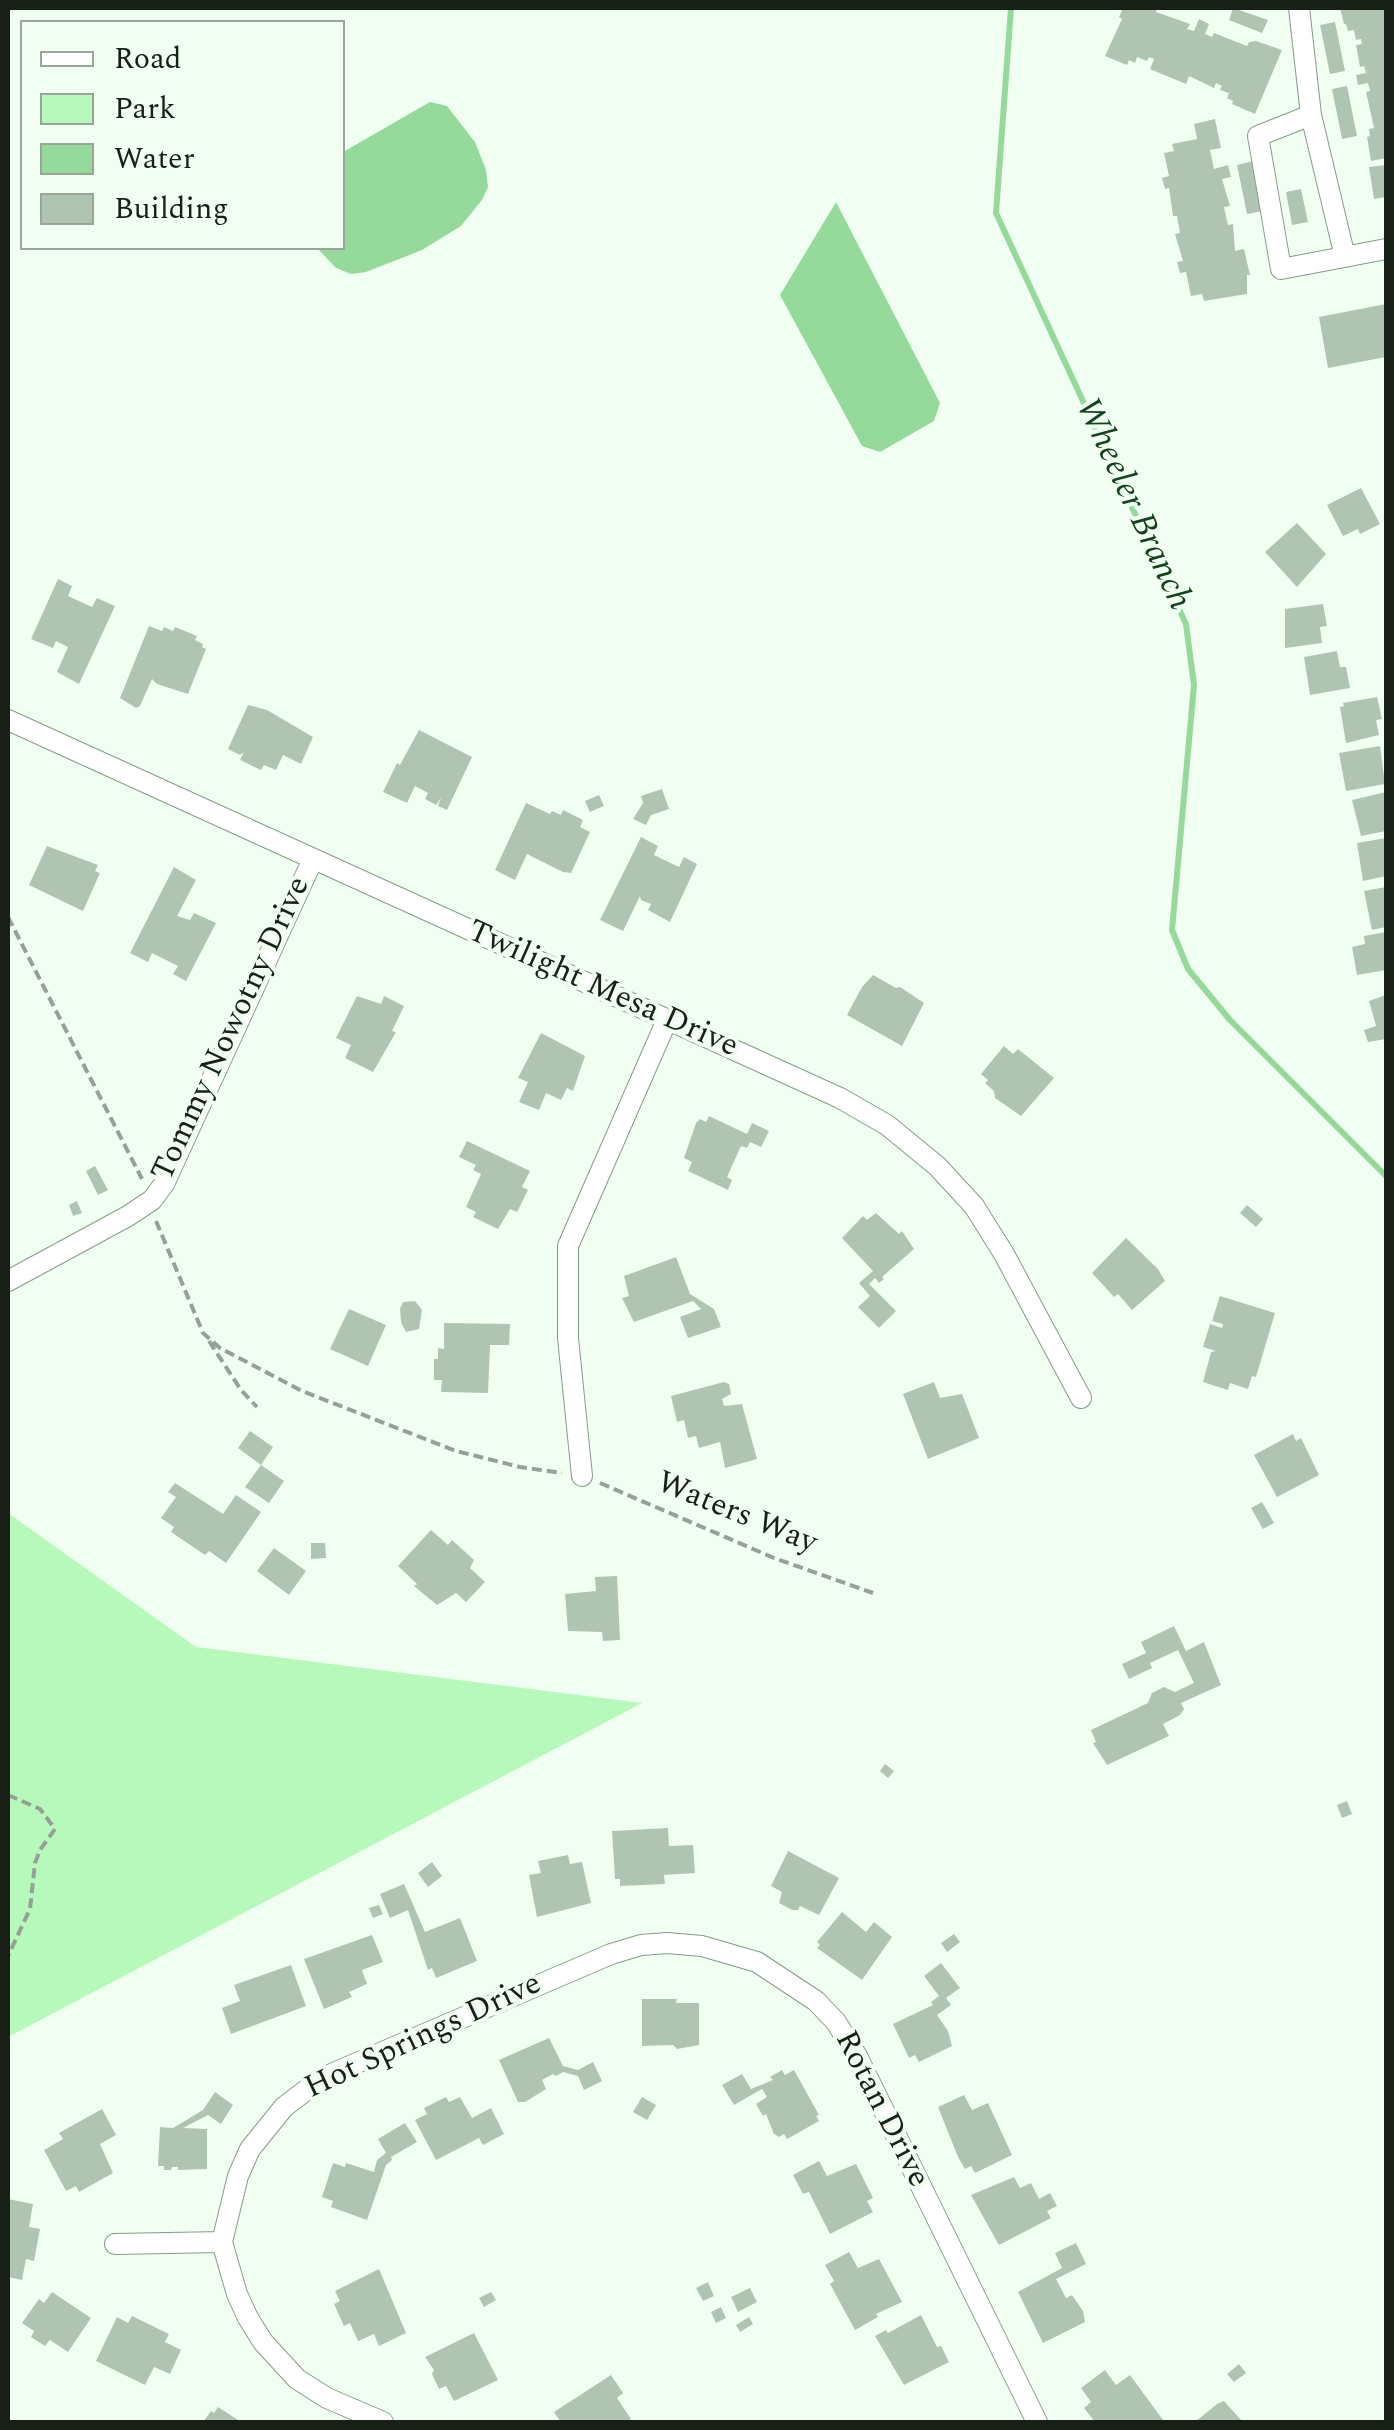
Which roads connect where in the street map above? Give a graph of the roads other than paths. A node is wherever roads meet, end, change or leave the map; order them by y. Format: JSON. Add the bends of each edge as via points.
{"nodes":[{"id":1,"x":1300,"y":8,"type":"edge"},
{"id":2,"x":1311,"y":115,"type":"junction"},
{"id":3,"x":1386,"y":249,"type":"edge"},
{"id":4,"x":1345,"y":257,"type":"junction"},
{"id":5,"x":8,"y":720,"type":"edge"},
{"id":6,"x":313,"y":859,"type":"junction"},
{"id":7,"x":666,"y":1020,"type":"junction"},
{"id":8,"x":8,"y":1281,"type":"edge"},
{"id":9,"x":1081,"y":1398,"type":"dead end"},
{"id":10,"x":582,"y":1476,"type":"road end"},
{"id":11,"x":610,"y":1954,"type":"joint"},
{"id":12,"x":222,"y":2242,"type":"junction"},
{"id":13,"x":115,"y":2244,"type":"dead end"},
{"id":14,"x":383,"y":2422,"type":"edge"},
{"id":15,"x":1037,"y":2422,"type":"edge"}],
"edges":[{"from":1,"to":2,"type":"street"},
{"from":2,"to":4,"type":"street"},
{"from":2,"to":4,"type":"street","via":[[1258,136],[1281,269]]},
{"from":3,"to":4,"type":"street"},
{"from":5,"to":6,"type":"street","name":"Twilight Mesa Drive"},
{"from":6,"to":7,"type":"street","name":"Twilight Mesa Drive"},
{"from":6,"to":8,"type":"street","name":"Tommy Nowotny Drive","via":[[152,1200]]},
{"from":7,"to":9,"type":"street","name":"Twilight Mesa Drive","via":[[862,1110],[938,1166],[987,1226]]},
{"from":7,"to":10,"type":"street","via":[[568,1246],[568,1338]]},
{"from":11,"to":12,"type":"street","name":"Hot Springs Drive","via":[[304,2090],[250,2149]]},
{"from":11,"to":15,"type":"street","name":"Rotan Drive","via":[[667,1943],[702,1946],[758,1962],[816,2000],[857,2056]]},
{"from":12,"to":13,"type":"street"},
{"from":12,"to":14,"type":"street","via":[[248,2318],[279,2361],[327,2398]]}]}
